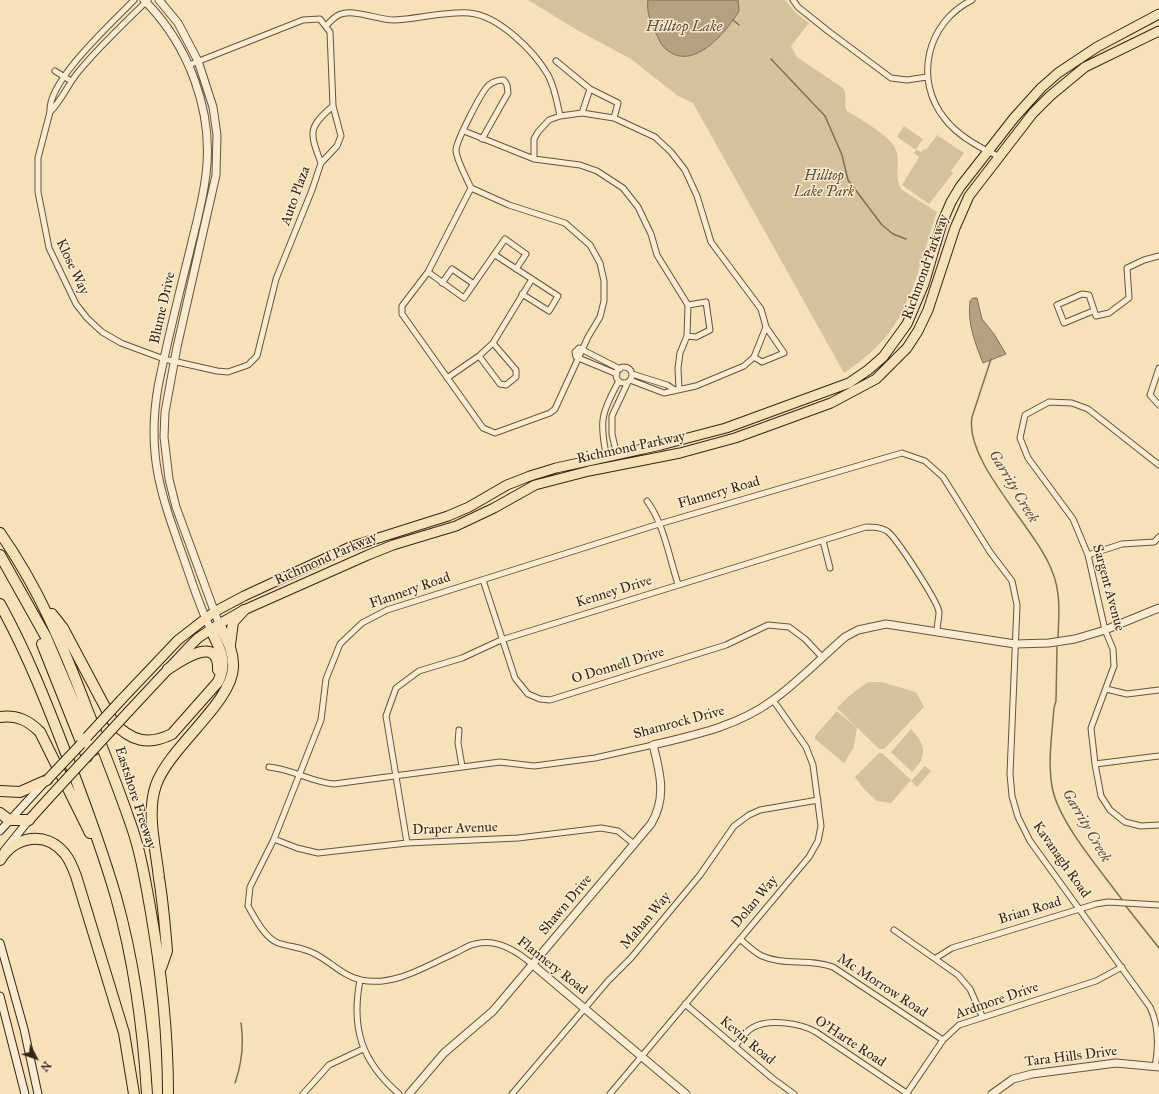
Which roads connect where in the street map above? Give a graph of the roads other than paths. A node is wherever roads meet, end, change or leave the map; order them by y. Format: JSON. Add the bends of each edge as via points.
{"nodes":[{"id":1,"x":134,"y":0,"type":"edge"},
{"id":2,"x":159,"y":0,"type":"edge"},
{"id":3,"x":793,"y":0,"type":"edge"},
{"id":4,"x":972,"y":0,"type":"edge"},
{"id":5,"x":146,"y":1,"type":"edge"},
{"id":6,"x":1159,"y":14,"type":"edge"},
{"id":7,"x":326,"y":26,"type":"junction"},
{"id":8,"x":1159,"y":31,"type":"edge"},
{"id":9,"x":198,"y":61,"type":"junction"},
{"id":10,"x":556,"y":61,"type":"dead end"},
{"id":11,"x":189,"y":65,"type":"junction"},
{"id":12,"x":55,"y":71,"type":"dead end"},
{"id":13,"x":64,"y":77,"type":"junction"},
{"id":14,"x":927,"y":77,"type":"junction"},
{"id":15,"x":71,"y":81,"type":"junction"},
{"id":16,"x":590,"y":89,"type":"junction"},
{"id":17,"x":333,"y":106,"type":"junction"},
{"id":18,"x":50,"y":112,"type":"junction"},
{"id":19,"x":582,"y":113,"type":"junction"},
{"id":20,"x":560,"y":116,"type":"junction"},
{"id":21,"x":614,"y":118,"type":"junction"},
{"id":22,"x":464,"y":131,"type":"junction"},
{"id":23,"x":482,"y":139,"type":"junction"},
{"id":24,"x":988,"y":151,"type":"junction"},
{"id":25,"x":1000,"y":157,"type":"junction"},
{"id":26,"x":534,"y":159,"type":"junction"},
{"id":27,"x":321,"y":163,"type":"junction"},
{"id":28,"x":471,"y":188,"type":"junction"},
{"id":29,"x":494,"y":255,"type":"junction"},
{"id":30,"x":1159,"y":256,"type":"edge"},
{"id":31,"x":516,"y":269,"type":"junction"},
{"id":32,"x":428,"y":272,"type":"junction"},
{"id":33,"x":532,"y":279,"type":"junction"},
{"id":34,"x":442,"y":283,"type":"junction"},
{"id":35,"x":474,"y":284,"type":"junction"},
{"id":36,"x":522,"y":294,"type":"junction"},
{"id":37,"x":688,"y":305,"type":"junction"},
{"id":38,"x":1094,"y":310,"type":"junction"},
{"id":39,"x":766,"y":327,"type":"junction"},
{"id":40,"x":687,"y":336,"type":"junction"},
{"id":41,"x":493,"y":343,"type":"junction"},
{"id":42,"x":583,"y":350,"type":"junction"},
{"id":43,"x":479,"y":356,"type":"junction"},
{"id":44,"x":754,"y":357,"type":"junction"},
{"id":45,"x":164,"y":359,"type":"junction"},
{"id":46,"x":579,"y":359,"type":"junction"},
{"id":47,"x":603,"y":360,"type":"junction"},
{"id":48,"x":175,"y":361,"type":"junction"},
{"id":49,"x":599,"y":367,"type":"junction"},
{"id":50,"x":1159,"y":368,"type":"edge"},
{"id":51,"x":620,"y":369,"type":"junction"},
{"id":52,"x":616,"y":374,"type":"junction"},
{"id":53,"x":448,"y":378,"type":"junction"},
{"id":54,"x":630,"y":379,"type":"junction"},
{"id":55,"x":619,"y":381,"type":"junction"},
{"id":56,"x":677,"y":390,"type":"junction"},
{"id":57,"x":1159,"y":404,"type":"edge"},
{"id":58,"x":616,"y":454,"type":"junction"},
{"id":59,"x":606,"y":456,"type":"junction"},
{"id":60,"x":619,"y":465,"type":"junction"},
{"id":61,"x":1159,"y":465,"type":"edge"},
{"id":62,"x":609,"y":467,"type":"junction"},
{"id":63,"x":647,"y":501,"type":"dead end"},
{"id":64,"x":659,"y":524,"type":"junction"},
{"id":65,"x":0,"y":533,"type":"edge"},
{"id":66,"x":1159,"y":537,"type":"edge"},
{"id":67,"x":823,"y":541,"type":"junction"},
{"id":68,"x":0,"y":555,"type":"edge"},
{"id":69,"x":1088,"y":555,"type":"junction"},
{"id":70,"x":0,"y":566,"type":"edge"},
{"id":71,"x":830,"y":568,"type":"dead end"},
{"id":72,"x":482,"y":580,"type":"junction"},
{"id":73,"x":678,"y":584,"type":"junction"},
{"id":74,"x":34,"y":588,"type":"junction"},
{"id":75,"x":0,"y":604,"type":"edge"},
{"id":76,"x":1159,"y":608,"type":"edge"},
{"id":77,"x":244,"y":610,"type":"junction"},
{"id":78,"x":214,"y":612,"type":"junction"},
{"id":79,"x":205,"y":618,"type":"junction"},
{"id":80,"x":219,"y":624,"type":"junction"},
{"id":81,"x":210,"y":630,"type":"junction"},
{"id":82,"x":1105,"y":630,"type":"junction"},
{"id":83,"x":937,"y":631,"type":"junction"},
{"id":84,"x":501,"y":640,"type":"junction"},
{"id":85,"x":1015,"y":644,"type":"junction"},
{"id":86,"x":230,"y":647,"type":"junction"},
{"id":87,"x":822,"y":657,"type":"junction"},
{"id":88,"x":168,"y":669,"type":"junction"},
{"id":89,"x":63,"y":686,"type":"junction"},
{"id":90,"x":213,"y":687,"type":"junction"},
{"id":91,"x":1106,"y":689,"type":"junction"},
{"id":92,"x":1159,"y":690,"type":"edge"},
{"id":93,"x":773,"y":700,"type":"junction"},
{"id":94,"x":0,"y":717,"type":"edge"},
{"id":95,"x":460,"y":730,"type":"dead end"},
{"id":96,"x":84,"y":740,"type":"junction"},
{"id":97,"x":653,"y":745,"type":"junction"},
{"id":98,"x":90,"y":754,"type":"junction"},
{"id":99,"x":1159,"y":756,"type":"edge"},
{"id":100,"x":1095,"y":764,"type":"junction"},
{"id":101,"x":462,"y":766,"type":"junction"},
{"id":102,"x":269,"y":767,"type":"dead end"},
{"id":103,"x":300,"y":775,"type":"junction"},
{"id":104,"x":396,"y":775,"type":"junction"},
{"id":105,"x":47,"y":780,"type":"junction"},
{"id":106,"x":0,"y":791,"type":"edge"},
{"id":107,"x":818,"y":800,"type":"junction"},
{"id":108,"x":0,"y":813,"type":"edge"},
{"id":109,"x":9,"y":820,"type":"junction"},
{"id":110,"x":28,"y":820,"type":"junction"},
{"id":111,"x":1159,"y":825,"type":"edge"},
{"id":112,"x":0,"y":831,"type":"edge"},
{"id":113,"x":274,"y":839,"type":"junction"},
{"id":114,"x":407,"y":843,"type":"junction"},
{"id":115,"x":634,"y":844,"type":"junction"},
{"id":116,"x":0,"y":859,"type":"edge"},
{"id":117,"x":106,"y":864,"type":"junction"},
{"id":118,"x":1159,"y":905,"type":"edge"},
{"id":119,"x":1081,"y":909,"type":"junction"},
{"id":120,"x":894,"y":930,"type":"dead end"},
{"id":121,"x":740,"y":939,"type":"junction"},
{"id":122,"x":0,"y":943,"type":"edge"},
{"id":123,"x":936,"y":958,"type":"junction"},
{"id":124,"x":533,"y":965,"type":"junction"},
{"id":125,"x":1122,"y":967,"type":"junction"},
{"id":126,"x":160,"y":971,"type":"junction"},
{"id":127,"x":360,"y":980,"type":"junction"},
{"id":128,"x":0,"y":996,"type":"edge"},
{"id":129,"x":685,"y":1004,"type":"junction"},
{"id":130,"x":585,"y":1008,"type":"junction"},
{"id":131,"x":982,"y":1016,"type":"junction"},
{"id":132,"x":942,"y":1040,"type":"junction"},
{"id":133,"x":734,"y":1046,"type":"junction"},
{"id":134,"x":363,"y":1048,"type":"junction"},
{"id":135,"x":641,"y":1056,"type":"junction"},
{"id":136,"x":1157,"y":1067,"type":"edge"},
{"id":137,"x":25,"y":1094,"type":"edge"},
{"id":138,"x":38,"y":1094,"type":"edge"},
{"id":139,"x":134,"y":1094,"type":"edge"},
{"id":140,"x":147,"y":1094,"type":"edge"},
{"id":141,"x":168,"y":1094,"type":"edge"},
{"id":142,"x":303,"y":1094,"type":"edge"},
{"id":143,"x":399,"y":1094,"type":"edge"},
{"id":144,"x":409,"y":1094,"type":"edge"},
{"id":145,"x":512,"y":1094,"type":"edge"},
{"id":146,"x":610,"y":1094,"type":"edge"},
{"id":147,"x":686,"y":1094,"type":"edge"},
{"id":148,"x":794,"y":1094,"type":"edge"},
{"id":149,"x":908,"y":1094,"type":"edge"},
{"id":150,"x":992,"y":1094,"type":"edge"}],
"edges":[{"from":1,"to":13,"type":"street","name":"Klose Way","via":[[80,56]]},
{"from":2,"to":9,"type":"street","name":"Blume Drive","via":[[178,23]]},
{"from":3,"to":14,"type":"street","via":[[828,31],[891,78],[907,80]]},
{"from":4,"to":14,"type":"street","via":[[952,14],[939,29],[932,43]]},
{"from":5,"to":11,"type":"street","name":"Blume Drive","via":[[181,49]]},
{"from":5,"to":15,"type":"street","name":"Klose Way"},
{"from":6,"to":24,"type":"highway","name":"Richmond Parkway","via":[[1097,47],[1058,73],[1024,106]]},
{"from":7,"to":9,"type":"street","via":[[320,19],[303,20]]},
{"from":7,"to":17,"type":"street","name":"Auto Plaza","via":[[330,32]]},
{"from":7,"to":20,"type":"street","via":[[338,15],[347,13],[393,20],[469,13],[489,17],[534,56],[556,93]]},
{"from":8,"to":25,"type":"highway","name":"Richmond Parkway","via":[[1085,67],[1033,113]]},
{"from":9,"to":11,"type":"street"},
{"from":9,"to":48,"type":"street","name":"Blume Drive","via":[[213,107],[217,135],[216,175]]},
{"from":10,"to":16,"type":"street"},
{"from":11,"to":45,"type":"street","name":"Blume Drive","via":[[203,111],[207,137],[206,174]]},
{"from":12,"to":13,"type":"street"},
{"from":13,"to":15,"type":"street"},
{"from":13,"to":18,"type":"street","name":"Klose Way","via":[[52,98]]},
{"from":14,"to":24,"type":"street","via":[[932,97],[943,117],[954,128]]},
{"from":15,"to":18,"type":"street","name":"Klose Way","via":[[58,104]]},
{"from":16,"to":19,"type":"street"},
{"from":16,"to":21,"type":"street","via":[[618,103]]},
{"from":17,"to":27,"type":"street","name":"Auto Plaza","via":[[341,136],[337,146]]},
{"from":17,"to":27,"type":"street","via":[[322,115],[312,133]]},
{"from":18,"to":45,"type":"street","name":"Klose Way","via":[[38,158],[38,192],[44,234],[52,258],[76,304],[102,332],[121,343]]},
{"from":19,"to":20,"type":"street"},
{"from":19,"to":21,"type":"street"},
{"from":20,"to":26,"type":"street","via":[[549,120],[538,132],[534,139]]},
{"from":21,"to":39,"type":"street","via":[[655,137],[685,170],[697,196],[711,242],[761,309]]},
{"from":22,"to":23,"type":"street"},
{"from":22,"to":23,"type":"street","via":[[468,118],[488,85],[497,80],[504,80],[508,85],[508,93]]},
{"from":22,"to":28,"type":"street","via":[[457,143],[456,152]]},
{"from":23,"to":26,"type":"street"},
{"from":24,"to":25,"type":"street"},
{"from":24,"to":58,"type":"highway","name":"Richmond Parkway","via":[[951,202],[924,284],[907,324],[892,346],[868,370],[849,383],[726,428]]},
{"from":25,"to":60,"type":"highway","name":"Richmond Parkway","via":[[969,196],[918,331],[907,348],[876,379],[831,403],[735,438],[680,453]]},
{"from":26,"to":37,"type":"street","via":[[580,165],[598,171],[623,188],[638,206],[657,255]]},
{"from":27,"to":48,"type":"street","name":"Auto Plaza","via":[[276,280],[255,360],[228,372]]},
{"from":28,"to":32,"type":"street"},
{"from":28,"to":42,"type":"street","via":[[509,205],[565,224],[590,245],[600,263],[604,281],[604,301],[600,317]]},
{"from":29,"to":31,"type":"street"},
{"from":29,"to":31,"type":"street","via":[[505,239],[526,254]]},
{"from":29,"to":35,"type":"street"},
{"from":30,"to":38,"type":"street","via":[[1127,268],[1129,298],[1109,313],[1096,316]]},
{"from":31,"to":33,"type":"street"},
{"from":32,"to":34,"type":"street"},
{"from":32,"to":53,"type":"street","via":[[402,306],[402,314]]},
{"from":33,"to":36,"type":"street"},
{"from":33,"to":36,"type":"street","via":[[558,296],[549,311]]},
{"from":34,"to":35,"type":"street","via":[[464,298]]},
{"from":34,"to":35,"type":"street","via":[[452,269]]},
{"from":36,"to":41,"type":"street"},
{"from":37,"to":40,"type":"street"},
{"from":37,"to":40,"type":"street","via":[[706,302],[710,330],[696,337]]},
{"from":38,"to":38,"type":"street","via":[[1089,296],[1082,294],[1057,305],[1064,323]]},
{"from":39,"to":44,"type":"street"},
{"from":39,"to":44,"type":"street","via":[[784,353],[762,362]]},
{"from":40,"to":56,"type":"street","via":[[680,353]]},
{"from":41,"to":43,"type":"street"},
{"from":41,"to":43,"type":"street","via":[[516,370],[516,377],[506,385],[500,384]]},
{"from":42,"to":46,"type":"street"},
{"from":42,"to":47,"type":"street"},
{"from":43,"to":53,"type":"street"},
{"from":44,"to":56,"type":"street","via":[[744,366],[696,386]]},
{"from":45,"to":48,"type":"street","name":"Auto Plaza"},
{"from":45,"to":79,"type":"street","name":"Blume Drive","via":[[154,411],[155,459],[167,510]]},
{"from":46,"to":49,"type":"street"},
{"from":46,"to":53,"type":"street","via":[[555,409],[495,433],[483,428]]},
{"from":47,"to":49,"type":"street"},
{"from":47,"to":51,"type":"street"},
{"from":48,"to":78,"type":"street","name":"Blume Drive","via":[[165,417],[164,437],[169,479],[176,507]]},
{"from":49,"to":52,"type":"street"},
{"from":50,"to":57,"type":"street","via":[[1150,396]]},
{"from":51,"to":52,"type":"street"},
{"from":51,"to":54,"type":"street","via":[[628,368]]},
{"from":52,"to":55,"type":"street"},
{"from":54,"to":55,"type":"street","via":[[623,383]]},
{"from":54,"to":56,"type":"street","via":[[667,385]]},
{"from":54,"to":56,"type":"street","via":[[664,393]]},
{"from":54,"to":58,"type":"street","via":[[612,416]]},
{"from":55,"to":59,"type":"street","via":[[601,420]]},
{"from":58,"to":59,"type":"highway","name":"Richmond Parkway"},
{"from":58,"to":60,"type":"street"},
{"from":59,"to":62,"type":"street"},
{"from":59,"to":78,"type":"highway","name":"Richmond Parkway","via":[[530,476],[507,485],[469,508],[350,547]]},
{"from":60,"to":62,"type":"highway","name":"Richmond Parkway"},
{"from":61,"to":69,"type":"street","name":"Sargent Avenue","via":[[1088,409],[1072,404],[1049,402],[1025,415],[1020,438],[1028,458],[1073,519]]},
{"from":62,"to":77,"type":"highway","name":"Richmond Parkway","via":[[535,485],[463,523],[393,544]]},
{"from":63,"to":64,"type":"street"},
{"from":64,"to":72,"type":"street","name":"Flannery Road"},
{"from":64,"to":73,"type":"street"},
{"from":64,"to":85,"type":"street","name":"Flannery Road","via":[[902,453],[924,461],[943,477],[990,552],[1012,581],[1017,605]]},
{"from":65,"to":74,"type":"highway","name":"Eastshore Freeway"},
{"from":66,"to":69,"type":"street","via":[[1154,542],[1122,544]]},
{"from":67,"to":71,"type":"street"},
{"from":67,"to":73,"type":"street","name":"Kenney Drive"},
{"from":67,"to":83,"type":"street","name":"Kenney Drive","via":[[866,527],[878,527],[888,532],[934,600],[939,612]]},
{"from":68,"to":89,"type":"highway","via":[[33,612]]},
{"from":69,"to":82,"type":"street","name":"Sargent Avenue"},
{"from":70,"to":89,"type":"highway"},
{"from":72,"to":84,"type":"street","name":"O Donnell Drive"},
{"from":72,"to":103,"type":"street","name":"Flannery Road","via":[[388,610],[362,623],[340,644],[326,679],[321,720]]},
{"from":73,"to":84,"type":"street","name":"Kenney Drive"},
{"from":74,"to":90,"type":"highway","via":[[63,628],[101,702],[122,732],[142,741],[172,734]]},
{"from":74,"to":126,"type":"highway","name":"Eastshore Freeway","via":[[74,673],[131,823],[145,878]]},
{"from":75,"to":117,"type":"highway","via":[[38,680]]},
{"from":76,"to":82,"type":"street","name":"Shamrock Drive"},
{"from":77,"to":80,"type":"highway","name":"Richmond Parkway"},
{"from":77,"to":86,"type":"highway","via":[[233,622]]},
{"from":78,"to":79,"type":"highway","name":"Richmond Parkway"},
{"from":78,"to":80,"type":"street","name":"Blume Drive"},
{"from":79,"to":81,"type":"street","name":"Blume Drive"},
{"from":79,"to":96,"type":"highway","name":"Richmond Parkway","bridge":true,"via":[[178,640]]},
{"from":80,"to":81,"type":"highway","name":"Richmond Parkway"},
{"from":80,"to":86,"type":"highway"},
{"from":81,"to":88,"type":"highway","name":"Richmond Parkway","via":[[198,638]]},
{"from":81,"to":90,"type":"highway","via":[[224,664],[218,682]]},
{"from":82,"to":85,"type":"street","name":"Shamrock Drive","via":[[1076,639]]},
{"from":82,"to":91,"type":"street","name":"Sargent Avenue","via":[[1113,649],[1114,666]]},
{"from":83,"to":85,"type":"street","name":"Shamrock Drive"},
{"from":83,"to":87,"type":"street","name":"Shamrock Drive","via":[[886,624],[858,630],[845,637]]},
{"from":84,"to":87,"type":"street","name":"O Donnell Drive","via":[[520,686],[528,694],[550,700],[726,644],[768,625],[789,626],[805,638]]},
{"from":84,"to":104,"type":"street","name":"Kenney Drive","via":[[462,658],[419,671],[396,688],[386,716]]},
{"from":85,"to":119,"type":"street","name":"Kavanagh Road","via":[[1010,774],[1015,807],[1030,840]]},
{"from":86,"to":126,"type":"highway","via":[[233,667],[226,690],[170,759],[153,796],[153,828],[167,951]]},
{"from":87,"to":93,"type":"street","name":"Shamrock Drive"},
{"from":88,"to":90,"type":"highway","via":[[189,655],[209,652],[215,656],[218,664]]},
{"from":88,"to":98,"type":"highway","name":"Richmond Parkway","bridge":true},
{"from":89,"to":96,"type":"highway"},
{"from":91,"to":92,"type":"street","via":[[1127,694]]},
{"from":91,"to":100,"type":"street","name":"Sargent Avenue","via":[[1091,728]]},
{"from":93,"to":97,"type":"street","name":"Shamrock Drive","via":[[745,717],[717,729]]},
{"from":93,"to":107,"type":"street","name":"Dolan Way","via":[[809,752]]},
{"from":94,"to":117,"type":"highway","via":[[20,718],[40,732]]},
{"from":95,"to":101,"type":"street","via":[[458,743]]},
{"from":96,"to":98,"type":"highway"},
{"from":96,"to":105,"type":"highway","name":"Richmond Parkway","bridge":true},
{"from":97,"to":101,"type":"street","name":"Shamrock Drive","via":[[595,758],[534,766],[500,762]]},
{"from":97,"to":115,"type":"street","name":"Shawn Drive","via":[[661,779],[660,804],[651,824]]},
{"from":98,"to":110,"type":"highway","name":"Richmond Parkway","bridge":true},
{"from":99,"to":100,"type":"street"},
{"from":100,"to":111,"type":"street","name":"Sargent Avenue","via":[[1101,796],[1110,810],[1136,826]]},
{"from":101,"to":104,"type":"street","name":"Shamrock Drive"},
{"from":102,"to":103,"type":"street","name":"Shamrock Drive"},
{"from":103,"to":104,"type":"street","name":"Shamrock Drive","via":[[319,783],[334,784]]},
{"from":103,"to":113,"type":"street","name":"Flannery Road"},
{"from":104,"to":114,"type":"street","name":"Kenney Drive"},
{"from":105,"to":106,"type":"highway","via":[[20,792]]},
{"from":105,"to":109,"type":"street"},
{"from":107,"to":121,"type":"street","name":"Dolan Way","via":[[821,826],[814,850]]},
{"from":107,"to":130,"type":"street","name":"Mahan Way","via":[[760,810],[734,826],[700,875],[631,958]]},
{"from":108,"to":109,"type":"highway"},
{"from":109,"to":110,"type":"highway"},
{"from":109,"to":112,"type":"street"},
{"from":110,"to":116,"type":"street"},
{"from":113,"to":114,"type":"street","name":"Draper Avenue","via":[[318,853]]},
{"from":113,"to":127,"type":"street","name":"Flannery Road","via":[[250,887],[248,906],[262,930],[277,942],[301,947],[319,955],[335,968]]},
{"from":114,"to":115,"type":"street","name":"Draper Avenue","via":[[518,838],[601,828],[618,831]]},
{"from":115,"to":124,"type":"street","name":"Shawn Drive"},
{"from":116,"to":139,"type":"highway","via":[[13,844],[35,839],[50,842],[69,860],[79,883],[124,1033]]},
{"from":117,"to":140,"type":"highway","via":[[134,975]]},
{"from":118,"to":119,"type":"street","name":"Brian Road","via":[[1102,903]]},
{"from":119,"to":123,"type":"street","name":"Brian Road","via":[[952,948]]},
{"from":119,"to":125,"type":"street","name":"Kavanagh Road"},
{"from":120,"to":123,"type":"street"},
{"from":121,"to":129,"type":"street","name":"Dolan Way"},
{"from":121,"to":132,"type":"street","name":"Mc Morrow Road","via":[[764,957],[833,967]]},
{"from":122,"to":138,"type":"street","via":[[24,1029]]},
{"from":123,"to":131,"type":"street","via":[[962,979],[974,996]]},
{"from":124,"to":127,"type":"street","name":"Flannery Road","via":[[516,951],[505,946],[491,943],[475,944],[402,977]]},
{"from":124,"to":130,"type":"street","name":"Flannery Road"},
{"from":124,"to":144,"type":"street","name":"Shawn Drive","via":[[486,1020],[444,1053]]},
{"from":125,"to":131,"type":"street","name":"Ardmore Drive","via":[[1096,981]]},
{"from":125,"to":136,"type":"street","name":"Kavanagh Road","via":[[1153,1013],[1158,1037]]},
{"from":126,"to":141,"type":"highway","name":"Eastshore Freeway","via":[[168,1053]]},
{"from":127,"to":134,"type":"street","via":[[356,1012]]},
{"from":128,"to":137,"type":"street"},
{"from":129,"to":133,"type":"street","name":"Kevin Road"},
{"from":129,"to":135,"type":"street","name":"Dolan Way"},
{"from":130,"to":135,"type":"street","name":"Flannery Road"},
{"from":130,"to":145,"type":"street","name":"Mahan Way"},
{"from":131,"to":132,"type":"street","name":"Ardmore Drive","via":[[959,1025]]},
{"from":132,"to":149,"type":"street","name":"Ardmore Drive"},
{"from":133,"to":148,"type":"street","name":"Kevin Road"},
{"from":133,"to":149,"type":"street","name":"O'Harte Road","via":[[749,1030],[757,1026],[782,1023],[803,1026],[816,1032]]},
{"from":134,"to":142,"type":"street","via":[[329,1065]]},
{"from":134,"to":143,"type":"street","via":[[379,1074]]},
{"from":135,"to":146,"type":"street","name":"Dolan Way"},
{"from":135,"to":147,"type":"street","name":"Flannery Road"},
{"from":136,"to":150,"type":"street","name":"Tara Hills Drive","via":[[1116,1063],[1025,1076],[1007,1082]]}]}
